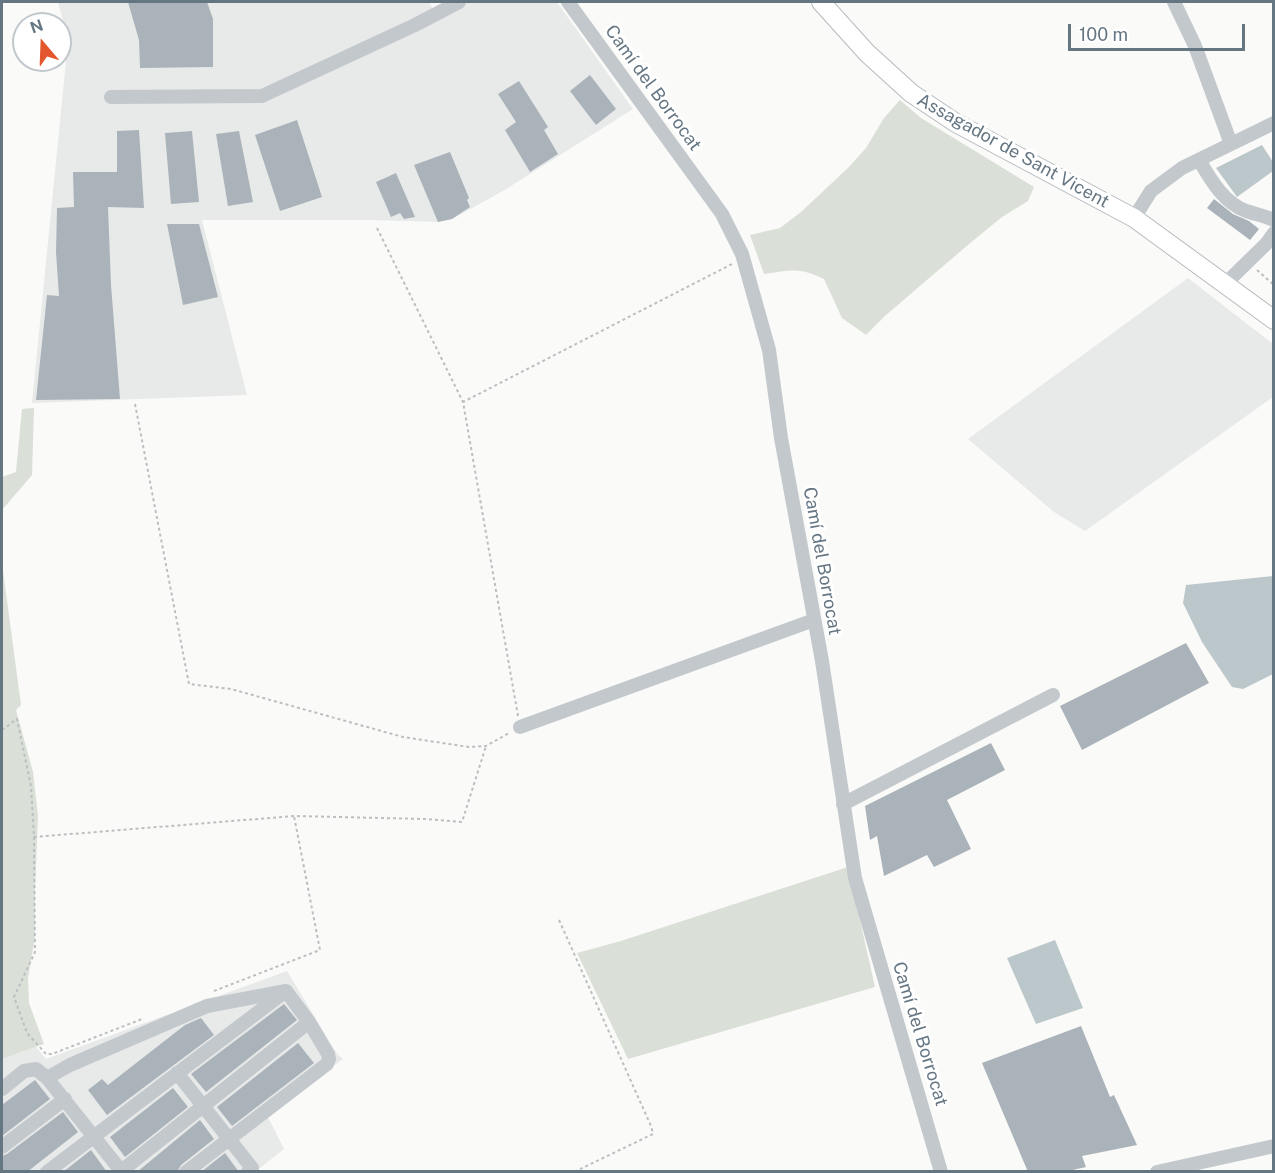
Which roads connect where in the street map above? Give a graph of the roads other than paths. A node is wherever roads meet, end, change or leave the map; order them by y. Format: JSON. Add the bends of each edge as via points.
{"nodes":[{"id":1,"x":459,"y":2,"type":"edge"},
{"id":2,"x":568,"y":2,"type":"edge"},
{"id":3,"x":821,"y":2,"type":"edge"},
{"id":4,"x":1174,"y":2,"type":"edge"},
{"id":5,"x":111,"y":97,"type":"dead end"},
{"id":6,"x":1274,"y":123,"type":"edge"},
{"id":7,"x":1231,"y":144,"type":"junction"},
{"id":8,"x":1199,"y":160,"type":"junction"},
{"id":9,"x":1134,"y":218,"type":"junction"},
{"id":10,"x":1274,"y":220,"type":"edge"},
{"id":11,"x":1274,"y":233,"type":"edge"},
{"id":12,"x":1226,"y":284,"type":"junction"},
{"id":13,"x":1274,"y":320,"type":"edge"},
{"id":14,"x":814,"y":620,"type":"junction"},
{"id":15,"x":1053,"y":695,"type":"dead end"},
{"id":16,"x":520,"y":727,"type":"road end"},
{"id":17,"x":843,"y":804,"type":"junction"},
{"id":18,"x":286,"y":991,"type":"junction"},
{"id":19,"x":309,"y":1022,"type":"junction"},
{"id":20,"x":177,"y":1073,"type":"junction"},
{"id":21,"x":48,"y":1078,"type":"junction"},
{"id":22,"x":2,"y":1089,"type":"edge"},
{"id":23,"x":65,"y":1099,"type":"junction"},
{"id":24,"x":203,"y":1106,"type":"junction"},
{"id":25,"x":94,"y":1136,"type":"junction"},
{"id":26,"x":229,"y":1138,"type":"junction"},
{"id":27,"x":1274,"y":1146,"type":"edge"},
{"id":28,"x":2,"y":1147,"type":"edge"},
{"id":29,"x":121,"y":1171,"type":"edge"},
{"id":30,"x":47,"y":1172,"type":"edge"},
{"id":31,"x":186,"y":1172,"type":"edge"},
{"id":32,"x":248,"y":1172,"type":"edge"},
{"id":33,"x":941,"y":1172,"type":"edge"},
{"id":34,"x":1157,"y":1172,"type":"edge"}],
"edges":[{"from":1,"to":5,"type":"street","via":[[262,96]]},
{"from":2,"to":14,"type":"street","name":"Camí del Borrocat","via":[[722,214],[743,259],[769,350]]},
{"from":3,"to":9,"type":"main road","name":"Assagador de Sant Vicent","via":[[867,53],[911,93],[956,123]]},
{"from":4,"to":7,"type":"street"},
{"from":6,"to":7,"type":"street"},
{"from":7,"to":8,"type":"street"},
{"from":8,"to":9,"type":"street","via":[[1151,191]]},
{"from":8,"to":10,"type":"street","via":[[1230,202]]},
{"from":9,"to":12,"type":"main road","name":"Assagador de Sant Vicent"},
{"from":11,"to":12,"type":"street"},
{"from":12,"to":13,"type":"main road","name":"Assagador de Sant Vicent"},
{"from":14,"to":16,"type":"street"},
{"from":14,"to":17,"type":"street","name":"Camí del Borrocat"},
{"from":15,"to":17,"type":"street"},
{"from":17,"to":33,"type":"street","name":"Camí del Borrocat","via":[[855,878]]},
{"from":18,"to":19,"type":"street"},
{"from":18,"to":20,"type":"street"},
{"from":18,"to":21,"type":"street","via":[[207,1006]]},
{"from":19,"to":24,"type":"street"},
{"from":19,"to":26,"type":"street","via":[[328,1054],[327,1064]]},
{"from":20,"to":24,"type":"street"},
{"from":20,"to":25,"type":"street"},
{"from":21,"to":22,"type":"street","via":[[36,1068],[24,1071]]},
{"from":21,"to":23,"type":"street"},
{"from":23,"to":25,"type":"street"},
{"from":23,"to":28,"type":"street"},
{"from":24,"to":26,"type":"street"},
{"from":24,"to":29,"type":"street"},
{"from":25,"to":29,"type":"street"},
{"from":25,"to":30,"type":"street"},
{"from":26,"to":31,"type":"street"},
{"from":26,"to":32,"type":"street","via":[[252,1168]]},
{"from":27,"to":34,"type":"street"}]}
